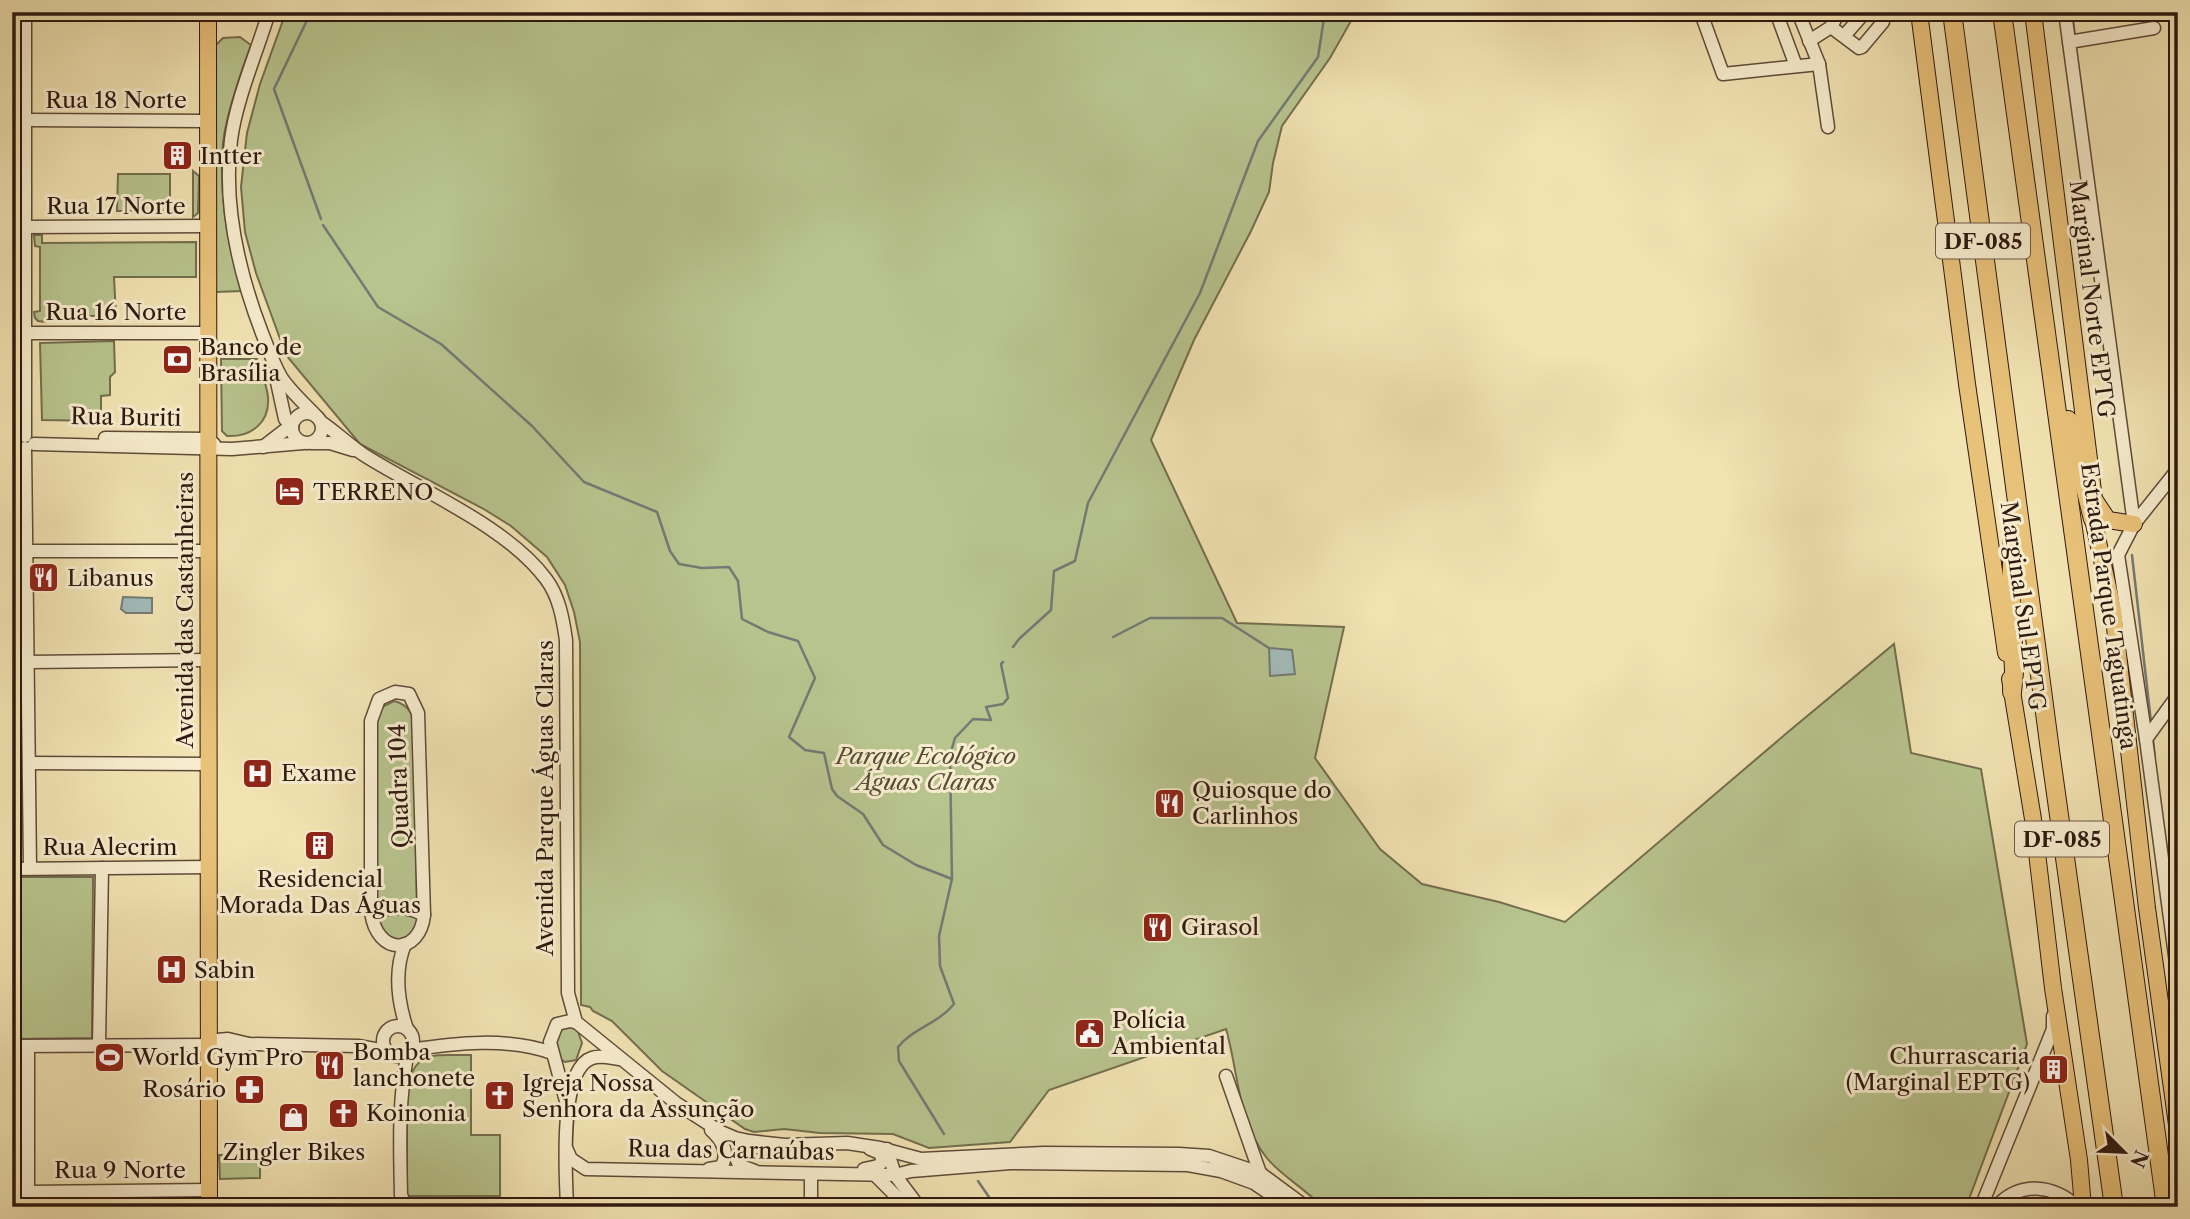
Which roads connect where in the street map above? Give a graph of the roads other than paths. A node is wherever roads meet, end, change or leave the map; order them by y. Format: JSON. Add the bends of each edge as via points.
{"nodes":[{"id":1,"x":25,"y":12,"type":"edge"},
{"id":2,"x":208,"y":12,"type":"edge"},
{"id":3,"x":269,"y":12,"type":"edge"},
{"id":4,"x":1703,"y":12,"type":"edge"},
{"id":5,"x":1776,"y":12,"type":"edge"},
{"id":6,"x":1798,"y":12,"type":"edge"},
{"id":7,"x":1813,"y":12,"type":"edge"},
{"id":8,"x":1839,"y":12,"type":"edge"},
{"id":9,"x":1865,"y":12,"type":"edge"},
{"id":10,"x":1877,"y":12,"type":"edge"},
{"id":11,"x":1919,"y":12,"type":"edge"},
{"id":12,"x":1952,"y":12,"type":"edge"},
{"id":13,"x":2002,"y":12,"type":"edge"},
{"id":14,"x":2033,"y":12,"type":"edge"},
{"id":15,"x":2065,"y":12,"type":"edge"},
{"id":16,"x":1803,"y":25,"type":"junction"},
{"id":17,"x":1831,"y":27,"type":"junction"},
{"id":18,"x":2154,"y":28,"type":"dead end"},
{"id":19,"x":1844,"y":36,"type":"junction"},
{"id":20,"x":1809,"y":41,"type":"junction"},
{"id":21,"x":2068,"y":42,"type":"junction"},
{"id":22,"x":1819,"y":64,"type":"junction"},
{"id":23,"x":1796,"y":66,"type":"junction"},
{"id":24,"x":25,"y":120,"type":"junction"},
{"id":25,"x":206,"y":121,"type":"junction"},
{"id":26,"x":1828,"y":127,"type":"dead end"},
{"id":27,"x":207,"y":226,"type":"junction"},
{"id":28,"x":25,"y":227,"type":"junction"},
{"id":29,"x":2045,"y":326,"type":"junction"},
{"id":30,"x":25,"y":333,"type":"junction"},
{"id":31,"x":208,"y":333,"type":"junction"},
{"id":32,"x":272,"y":359,"type":"junction"},
{"id":33,"x":319,"y":419,"type":"junction"},
{"id":34,"x":292,"y":428,"type":"junction"},
{"id":35,"x":22,"y":442,"type":"edge"},
{"id":36,"x":308,"y":443,"type":"junction"},
{"id":37,"x":211,"y":445,"type":"junction"},
{"id":38,"x":263,"y":447,"type":"junction"},
{"id":39,"x":363,"y":454,"type":"junction"},
{"id":40,"x":2178,"y":469,"type":"edge"},
{"id":41,"x":2014,"y":470,"type":"junction"},
{"id":42,"x":2094,"y":499,"type":"junction"},
{"id":43,"x":2093,"y":519,"type":"junction"},
{"id":44,"x":2134,"y":524,"type":"junction"},
{"id":45,"x":27,"y":551,"type":"junction"},
{"id":46,"x":207,"y":551,"type":"junction"},
{"id":47,"x":208,"y":660,"type":"junction"},
{"id":48,"x":28,"y":662,"type":"junction"},
{"id":49,"x":2012,"y":692,"type":"junction"},
{"id":50,"x":2178,"y":695,"type":"edge"},
{"id":51,"x":2146,"y":739,"type":"junction"},
{"id":52,"x":29,"y":763,"type":"junction"},
{"id":53,"x":208,"y":764,"type":"junction"},
{"id":54,"x":102,"y":867,"type":"junction"},
{"id":55,"x":208,"y":867,"type":"junction"},
{"id":56,"x":30,"y":868,"type":"junction"},
{"id":57,"x":12,"y":869,"type":"edge"},
{"id":58,"x":2178,"y":905,"type":"edge"},
{"id":59,"x":372,"y":912,"type":"junction"},
{"id":60,"x":424,"y":915,"type":"junction"},
{"id":61,"x":2169,"y":918,"type":"junction"},
{"id":62,"x":405,"y":944,"type":"junction"},
{"id":63,"x":390,"y":945,"type":"junction"},
{"id":64,"x":399,"y":966,"type":"junction"},
{"id":65,"x":2178,"y":978,"type":"edge"},
{"id":66,"x":2053,"y":988,"type":"junction"},
{"id":67,"x":568,"y":993,"type":"junction"},
{"id":68,"x":399,"y":1007,"type":"junction"},
{"id":69,"x":576,"y":1022,"type":"junction"},
{"id":70,"x":554,"y":1027,"type":"junction"},
{"id":71,"x":387,"y":1031,"type":"junction"},
{"id":72,"x":409,"y":1031,"type":"junction"},
{"id":73,"x":520,"y":1044,"type":"junction"},
{"id":74,"x":99,"y":1045,"type":"junction"},
{"id":75,"x":208,"y":1045,"type":"junction"},
{"id":76,"x":12,"y":1046,"type":"edge"},
{"id":77,"x":28,"y":1046,"type":"junction"},
{"id":78,"x":358,"y":1046,"type":"junction"},
{"id":79,"x":437,"y":1046,"type":"junction"},
{"id":80,"x":409,"y":1051,"type":"junction"},
{"id":81,"x":389,"y":1053,"type":"junction"},
{"id":82,"x":552,"y":1053,"type":"junction"},
{"id":83,"x":620,"y":1059,"type":"junction"},
{"id":84,"x":1226,"y":1076,"type":"dead end"},
{"id":85,"x":402,"y":1083,"type":"junction"},
{"id":86,"x":567,"y":1108,"type":"junction"},
{"id":87,"x":695,"y":1116,"type":"junction"},
{"id":88,"x":2178,"y":1132,"type":"edge"},
{"id":89,"x":847,"y":1143,"type":"junction"},
{"id":90,"x":785,"y":1145,"type":"junction"},
{"id":91,"x":887,"y":1149,"type":"junction"},
{"id":92,"x":567,"y":1150,"type":"junction"},
{"id":93,"x":586,"y":1169,"type":"junction"},
{"id":94,"x":695,"y":1172,"type":"junction"},
{"id":95,"x":846,"y":1173,"type":"junction"},
{"id":96,"x":1260,"y":1173,"type":"junction"},
{"id":97,"x":765,"y":1174,"type":"junction"},
{"id":98,"x":811,"y":1174,"type":"junction"},
{"id":99,"x":874,"y":1174,"type":"junction"},
{"id":100,"x":895,"y":1175,"type":"junction"},
{"id":101,"x":30,"y":1192,"type":"junction"},
{"id":102,"x":1270,"y":1194,"type":"junction"},
{"id":103,"x":209,"y":1199,"type":"edge"},
{"id":104,"x":401,"y":1203,"type":"edge"},
{"id":105,"x":566,"y":1203,"type":"edge"},
{"id":106,"x":29,"y":1207,"type":"edge"},
{"id":107,"x":811,"y":1207,"type":"edge"},
{"id":108,"x":907,"y":1207,"type":"edge"},
{"id":109,"x":919,"y":1207,"type":"edge"},
{"id":110,"x":1279,"y":1207,"type":"edge"},
{"id":111,"x":1289,"y":1207,"type":"edge"},
{"id":112,"x":1306,"y":1207,"type":"edge"},
{"id":113,"x":1981,"y":1207,"type":"edge"},
{"id":114,"x":1996,"y":1207,"type":"edge"},
{"id":115,"x":2081,"y":1207,"type":"edge"},
{"id":116,"x":2114,"y":1207,"type":"edge"},
{"id":117,"x":2168,"y":1207,"type":"edge"}],
"edges":[{"from":1,"to":24,"type":"street"},
{"from":2,"to":25,"type":"main road","name":"Avenida das Castanheiras"},
{"from":3,"to":32,"type":"street","name":"Avenida Parque Águas Claras","via":[[235,119],[229,175],[247,292]]},
{"from":4,"to":23,"type":"street","via":[[1723,74]]},
{"from":5,"to":23,"type":"street"},
{"from":6,"to":16,"type":"street"},
{"from":7,"to":16,"type":"street"},
{"from":8,"to":17,"type":"street"},
{"from":9,"to":19,"type":"street"},
{"from":10,"to":19,"type":"street","via":[[1883,22],[1862,47]]},
{"from":11,"to":49,"type":"main road","name":"Marginal Sul EPTG","via":[[1966,384]]},
{"from":12,"to":41,"type":"highway","number":"DF-085"},
{"from":13,"to":29,"type":"highway","name":"Estrada Parque Taguatinga","number":"DF-085"},
{"from":14,"to":42,"type":"main road","name":"Marginal Norte EPTG"},
{"from":15,"to":21,"type":"street"},
{"from":16,"to":20,"type":"street"},
{"from":17,"to":19,"type":"street"},
{"from":17,"to":20,"type":"street"},
{"from":18,"to":21,"type":"street"},
{"from":20,"to":22,"type":"street"},
{"from":21,"to":44,"type":"street"},
{"from":22,"to":23,"type":"street"},
{"from":22,"to":26,"type":"street"},
{"from":24,"to":25,"type":"street","name":"Rua 18 Norte"},
{"from":24,"to":28,"type":"street"},
{"from":25,"to":27,"type":"main road","name":"Avenida das Castanheiras"},
{"from":27,"to":28,"type":"street","name":"Rua 17 Norte"},
{"from":27,"to":31,"type":"main road","name":"Avenida das Castanheiras"},
{"from":28,"to":30,"type":"street"},
{"from":29,"to":43,"type":"highway"},
{"from":29,"to":117,"type":"highway","name":"Estrada Parque Taguatinga","number":"DF-085"},
{"from":30,"to":31,"type":"street","name":"Rua 16 Norte"},
{"from":30,"to":35,"type":"street"},
{"from":31,"to":37,"type":"main road","name":"Avenida das Castanheiras"},
{"from":32,"to":33,"type":"street","name":"Avenida Parque Águas Claras","via":[[282,379]]},
{"from":32,"to":34,"type":"street","name":"Avenida Parque Águas Claras","via":[[285,419]]},
{"from":33,"to":34,"type":"street","via":[[303,413]]},
{"from":33,"to":36,"type":"street","via":[[322,432]]},
{"from":33,"to":39,"type":"street","name":"Avenida Parque Águas Claras"},
{"from":34,"to":36,"type":"street","via":[[294,436]]},
{"from":34,"to":38,"type":"street","name":"Rua Buriti"},
{"from":35,"to":37,"type":"street","name":"Rua Buriti"},
{"from":35,"to":45,"type":"street"},
{"from":36,"to":38,"type":"street","name":"Rua Buriti"},
{"from":36,"to":39,"type":"street","name":"Avenida Parque Águas Claras","via":[[330,443]]},
{"from":37,"to":38,"type":"street","name":"Rua Buriti"},
{"from":37,"to":46,"type":"main road","name":"Avenida das Castanheiras"},
{"from":39,"to":67,"type":"street","name":"Avenida Parque Águas Claras","via":[[508,541],[545,578],[557,601],[566,640]]},
{"from":40,"to":44,"type":"street"},
{"from":41,"to":49,"type":"highway"},
{"from":41,"to":116,"type":"highway","number":"DF-085"},
{"from":42,"to":43,"type":"main road","name":"Marginal Norte EPTG"},
{"from":42,"to":44,"type":"main road","via":[[2108,520]]},
{"from":43,"to":88,"type":"main road","name":"Marginal Norte EPTG","via":[[2113,610]]},
{"from":44,"to":51,"type":"street","via":[[2118,555]]},
{"from":45,"to":46,"type":"street"},
{"from":45,"to":48,"type":"street"},
{"from":46,"to":47,"type":"main road","name":"Avenida das Castanheiras"},
{"from":47,"to":48,"type":"street"},
{"from":47,"to":53,"type":"main road","name":"Avenida das Castanheiras"},
{"from":48,"to":52,"type":"street"},
{"from":49,"to":66,"type":"main road","name":"Marginal Sul EPTG"},
{"from":50,"to":51,"type":"street"},
{"from":51,"to":61,"type":"street"},
{"from":52,"to":53,"type":"street"},
{"from":52,"to":56,"type":"street"},
{"from":53,"to":55,"type":"main road","name":"Avenida das Castanheiras"},
{"from":54,"to":55,"type":"street","name":"Rua Alecrim"},
{"from":54,"to":56,"type":"street","name":"Rua Alecrim"},
{"from":54,"to":74,"type":"street"},
{"from":55,"to":75,"type":"main road","name":"Avenida das Castanheiras"},
{"from":56,"to":57,"type":"street","name":"Rua Alecrim"},
{"from":58,"to":61,"type":"street"},
{"from":59,"to":60,"type":"street","via":[[396,906]]},
{"from":59,"to":60,"type":"street","name":"Quadra 104","via":[[371,721],[379,699],[395,692],[409,694],[418,713]]},
{"from":59,"to":63,"type":"street","name":"Quadra 104","via":[[376,932]]},
{"from":60,"to":62,"type":"street","name":"Quadra 104","via":[[420,930]]},
{"from":61,"to":65,"type":"street"},
{"from":62,"to":63,"type":"street"},
{"from":62,"to":64,"type":"street","name":"Quadra 104"},
{"from":63,"to":64,"type":"street","name":"Quadra 104"},
{"from":64,"to":68,"type":"street","name":"Quadra 104"},
{"from":66,"to":113,"type":"street","via":[[2053,1029]]},
{"from":66,"to":115,"type":"main road","name":"Marginal Sul EPTG"},
{"from":67,"to":69,"type":"street","name":"Avenida Parque Águas Claras"},
{"from":67,"to":70,"type":"street","name":"Avenida Parque Águas Claras"},
{"from":68,"to":71,"type":"street","name":"Quadra 104"},
{"from":68,"to":72,"type":"street","name":"Quadra 104"},
{"from":69,"to":70,"type":"street"},
{"from":69,"to":83,"type":"street","name":"Rua das Carnaúbas"},
{"from":70,"to":73,"type":"street","via":[[536,1040]]},
{"from":70,"to":82,"type":"street","name":"Avenida Parque Águas Claras"},
{"from":71,"to":72,"type":"street","via":[[398,1026]]},
{"from":71,"to":78,"type":"street"},
{"from":71,"to":81,"type":"street","via":[[383,1042]]},
{"from":72,"to":79,"type":"street"},
{"from":72,"to":80,"type":"street","via":[[413,1042]]},
{"from":73,"to":79,"type":"street"},
{"from":73,"to":82,"type":"street"},
{"from":74,"to":75,"type":"street"},
{"from":74,"to":77,"type":"street"},
{"from":75,"to":78,"type":"street","via":[[217,1050],[249,1044]]},
{"from":75,"to":103,"type":"main road","name":"Avenida das Castanheiras"},
{"from":76,"to":77,"type":"street"},
{"from":77,"to":101,"type":"street"},
{"from":78,"to":81,"type":"street"},
{"from":79,"to":80,"type":"street"},
{"from":80,"to":81,"type":"street","via":[[398,1056]]},
{"from":80,"to":85,"type":"street"},
{"from":81,"to":85,"type":"street"},
{"from":82,"to":86,"type":"street"},
{"from":83,"to":86,"type":"street","via":[[592,1058],[580,1066]]},
{"from":83,"to":87,"type":"street","name":"Rua das Carnaúbas"},
{"from":84,"to":96,"type":"street"},
{"from":85,"to":104,"type":"street"},
{"from":86,"to":92,"type":"street"},
{"from":87,"to":90,"type":"street","name":"Rua das Carnaúbas","via":[[735,1138]]},
{"from":87,"to":94,"type":"street","via":[[715,1134],[725,1154],[721,1167]]},
{"from":89,"to":90,"type":"street","name":"Rua das Carnaúbas"},
{"from":89,"to":91,"type":"street","name":"Rua das Carnaúbas"},
{"from":89,"to":95,"type":"street","via":[[875,1150],[883,1161]]},
{"from":90,"to":97,"type":"street","via":[[739,1150],[739,1165]]},
{"from":91,"to":96,"type":"street","name":"Rua das Carnaúbas","via":[[921,1158],[1020,1153],[1192,1154]]},
{"from":91,"to":100,"type":"street"},
{"from":92,"to":93,"type":"street","via":[[571,1159]]},
{"from":92,"to":105,"type":"street"},
{"from":93,"to":94,"type":"street","name":"Rua das Carnaúbas"},
{"from":93,"to":105,"type":"street","via":[[575,1175]]},
{"from":94,"to":97,"type":"street","name":"Rua das Carnaúbas"},
{"from":95,"to":98,"type":"street","name":"Rua das Carnaúbas"},
{"from":95,"to":99,"type":"street","name":"Rua das Carnaúbas"},
{"from":96,"to":112,"type":"street","name":"Rua das Carnaúbas"},
{"from":97,"to":98,"type":"street","name":"Rua das Carnaúbas"},
{"from":98,"to":107,"type":"street"},
{"from":99,"to":100,"type":"street","name":"Rua das Carnaúbas"},
{"from":99,"to":108,"type":"street"},
{"from":100,"to":102,"type":"street","name":"Rua das Carnaúbas","via":[[1010,1163],[1188,1165],[1243,1179]]},
{"from":100,"to":109,"type":"street"},
{"from":101,"to":103,"type":"street","name":"Rua 9 Norte"},
{"from":101,"to":106,"type":"street"},
{"from":102,"to":110,"type":"street"},
{"from":102,"to":111,"type":"street","name":"Rua das Carnaúbas"},
{"from":114,"to":115,"type":"street","via":[[2016,1191],[2044,1188]]}]}
